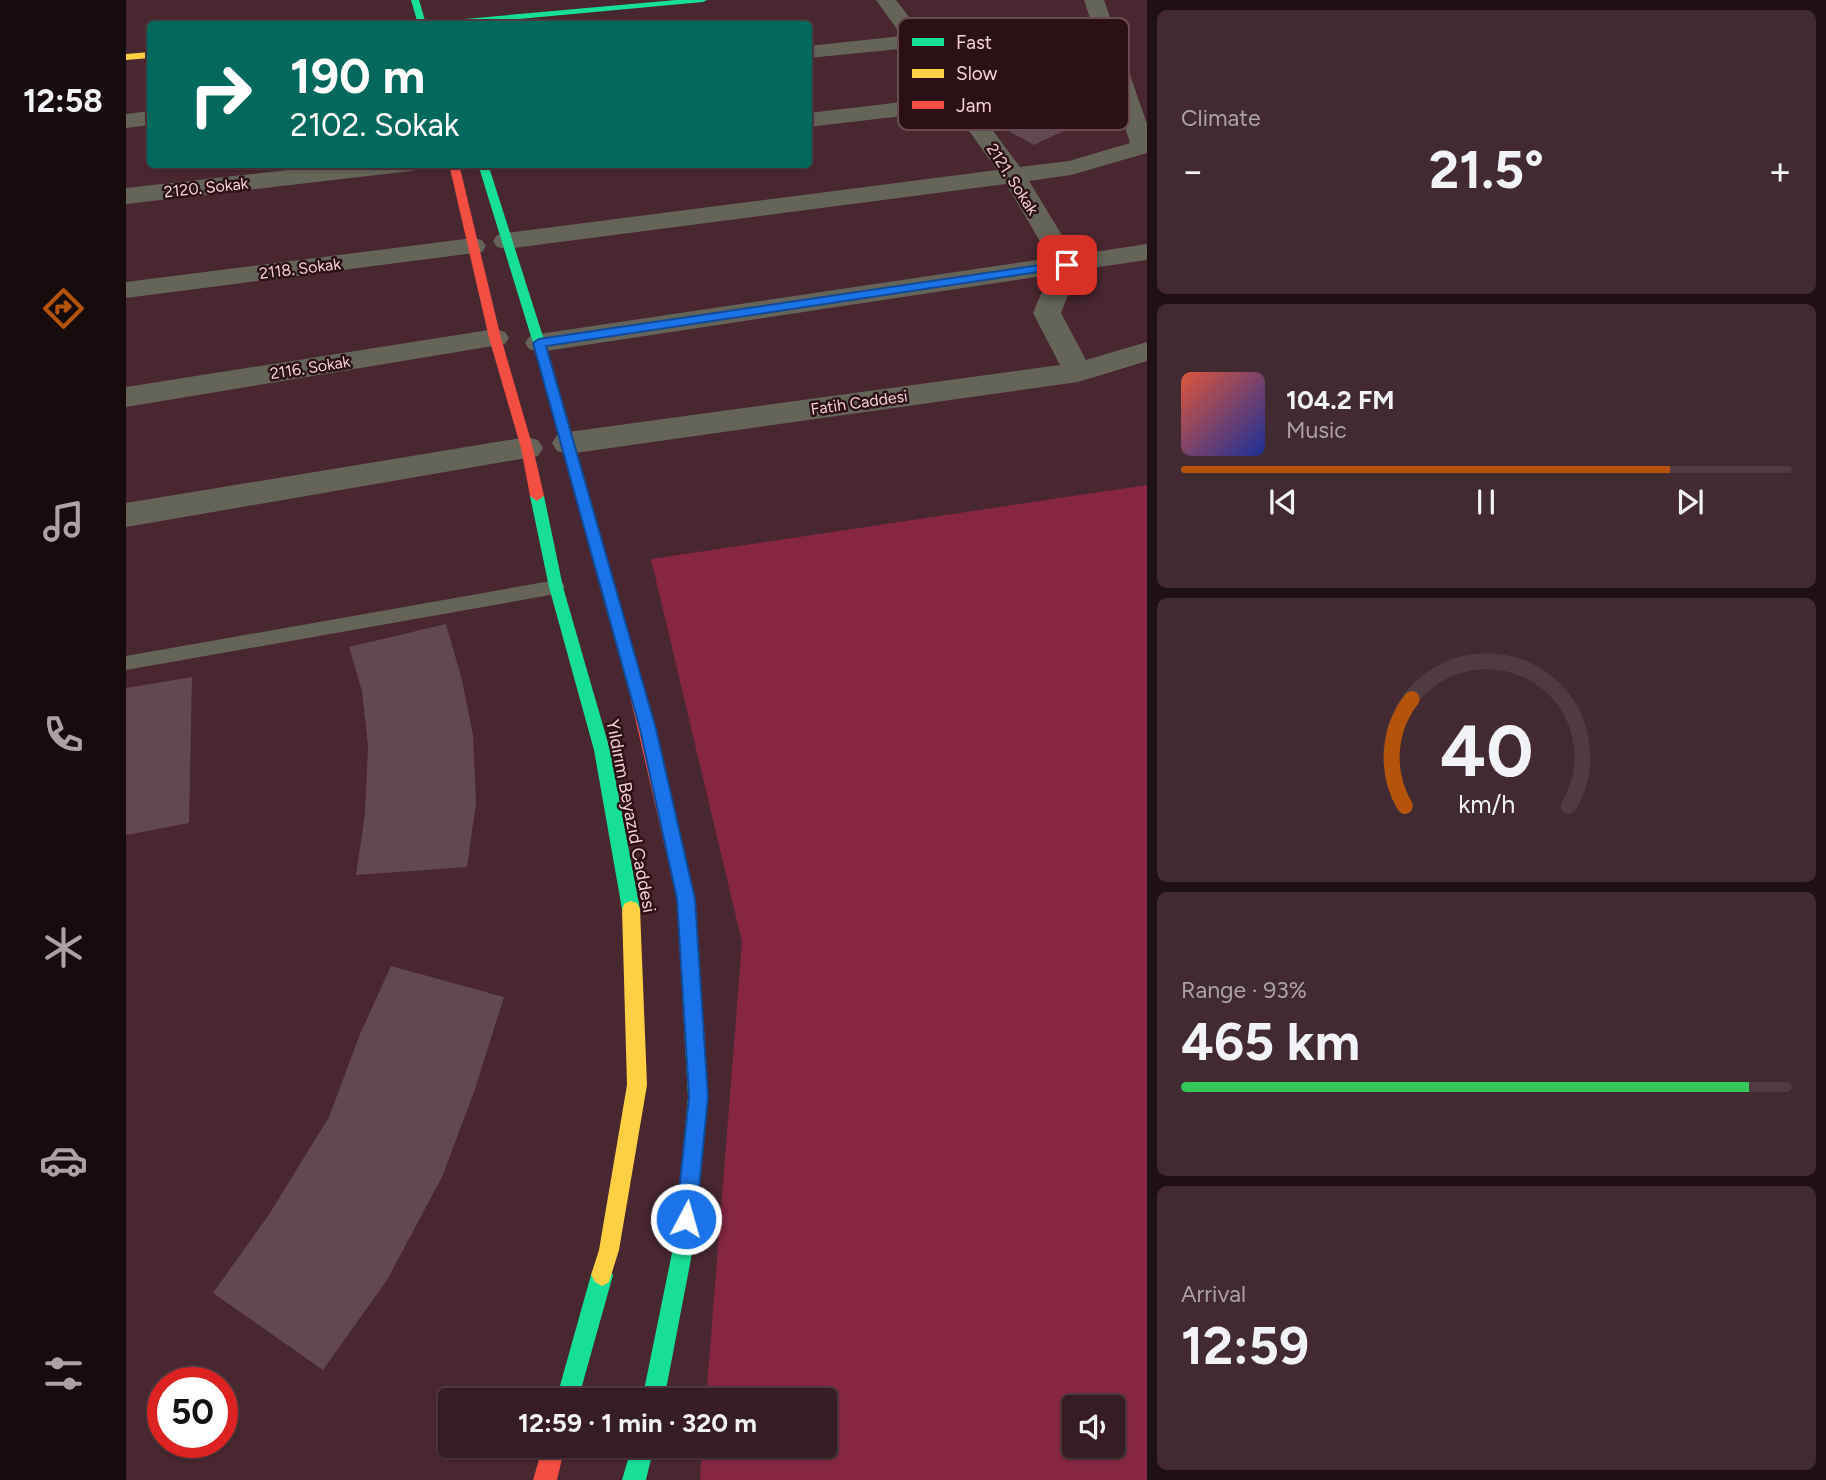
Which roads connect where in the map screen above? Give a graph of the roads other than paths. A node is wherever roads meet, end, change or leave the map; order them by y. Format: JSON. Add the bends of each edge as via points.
{"nodes":[{"id":1,"x":415,"y":0,"type":"edge"},
{"id":2,"x":703,"y":0,"type":"edge"},
{"id":3,"x":886,"y":0,"type":"edge"},
{"id":4,"x":1094,"y":0,"type":"edge"},
{"id":5,"x":899,"y":18,"type":"edge"},
{"id":6,"x":1099,"y":18,"type":"edge"},
{"id":7,"x":421,"y":21,"type":"edge"},
{"id":8,"x":444,"y":21,"type":"edge"},
{"id":9,"x":898,"y":43,"type":"edge"},
{"id":10,"x":812,"y":52,"type":"edge"},
{"id":11,"x":147,"y":55,"type":"edge"},
{"id":12,"x":126,"y":57,"type":"edge"},
{"id":13,"x":1129,"y":102,"type":"edge"},
{"id":14,"x":898,"y":109,"type":"edge"},
{"id":15,"x":147,"y":118,"type":"edge"},
{"id":16,"x":812,"y":120,"type":"edge"},
{"id":17,"x":126,"y":121,"type":"edge"},
{"id":18,"x":980,"y":130,"type":"edge"},
{"id":19,"x":1145,"y":146,"type":"edge"},
{"id":20,"x":343,"y":168,"type":"edge"},
{"id":21,"x":455,"y":168,"type":"edge"},
{"id":22,"x":484,"y":168,"type":"edge"},
{"id":23,"x":241,"y":174,"type":"edge"},
{"id":24,"x":1013,"y":176,"type":"junction"},
{"id":25,"x":126,"y":196,"type":"edge"},
{"id":26,"x":506,"y":241,"type":"junction"},
{"id":27,"x":473,"y":246,"type":"junction"},
{"id":28,"x":1147,"y":252,"type":"edge"},
{"id":29,"x":1067,"y":265,"type":"junction"},
{"id":30,"x":126,"y":290,"type":"edge"},
{"id":31,"x":495,"y":338,"type":"junction"},
{"id":32,"x":539,"y":343,"type":"junction"},
{"id":33,"x":1147,"y":351,"type":"edge"},
{"id":34,"x":1078,"y":372,"type":"junction"},
{"id":35,"x":126,"y":397,"type":"edge"},
{"id":36,"x":548,"y":445,"type":"junction"},
{"id":37,"x":126,"y":515,"type":"edge"},
{"id":38,"x":556,"y":587,"type":"junction"},
{"id":39,"x":126,"y":663,"type":"edge"},
{"id":40,"x":570,"y":1388,"type":"edge"},
{"id":41,"x":655,"y":1388,"type":"edge"},
{"id":42,"x":551,"y":1458,"type":"edge"},
{"id":43,"x":640,"y":1458,"type":"edge"},
{"id":44,"x":545,"y":1480,"type":"edge"},
{"id":45,"x":634,"y":1480,"type":"edge"}],
"edges":[{"from":1,"to":7,"type":"main road"},
{"from":2,"to":8,"type":"main road"},
{"from":3,"to":5,"type":"street","name":"2121. Sokak"},
{"from":4,"to":6,"type":"street"},
{"from":9,"to":10,"type":"street"},
{"from":11,"to":12,"type":"main road"},
{"from":13,"to":19,"type":"street"},
{"from":14,"to":16,"type":"street"},
{"from":15,"to":17,"type":"street"},
{"from":18,"to":24,"type":"street","name":"2121. Sokak"},
{"from":19,"to":24,"type":"street","via":[[1071,168]]},
{"from":20,"to":23,"type":"street","name":"2120. Sokak"},
{"from":21,"to":27,"type":"main road","name":"Yıldırım Beyazıd Caddesi"},
{"from":22,"to":26,"type":"main road","name":"Yıldırım Beyazıd Caddesi"},
{"from":23,"to":25,"type":"street","name":"2120. Sokak"},
{"from":24,"to":26,"type":"street"},
{"from":24,"to":29,"type":"street","name":"2121. Sokak"},
{"from":26,"to":32,"type":"main road","name":"Yıldırım Beyazıd Caddesi"},
{"from":27,"to":30,"type":"street","name":"2118. Sokak"},
{"from":27,"to":31,"type":"main road","name":"Yıldırım Beyazıd Caddesi"},
{"from":28,"to":29,"type":"street"},
{"from":29,"to":32,"type":"street"},
{"from":29,"to":34,"type":"street","via":[[1047,313]]},
{"from":31,"to":35,"type":"street","name":"2116. Sokak"},
{"from":31,"to":36,"type":"main road","name":"Yıldırım Beyazıd Caddesi"},
{"from":32,"to":36,"type":"main road","name":"Yıldırım Beyazıd Caddesi"},
{"from":33,"to":34,"type":"street","name":"Fatih Caddesi"},
{"from":34,"to":36,"type":"street","name":"Fatih Caddesi"},
{"from":36,"to":37,"type":"street","name":"Fatih Caddesi"},
{"from":36,"to":38,"type":"main road","name":"Yıldırım Beyazıd Caddesi"},
{"from":36,"to":41,"type":"main road","name":"Yıldırım Beyazıd Caddesi","via":[[648,729],[686,899],[698,1097],[684,1243]]},
{"from":38,"to":39,"type":"lane"},
{"from":38,"to":40,"type":"main road","name":"Yıldırım Beyazıd Caddesi","via":[[602,750],[632,916],[637,1085],[609,1250]]},
{"from":42,"to":44,"type":"main road"},
{"from":43,"to":45,"type":"main road"}]}
